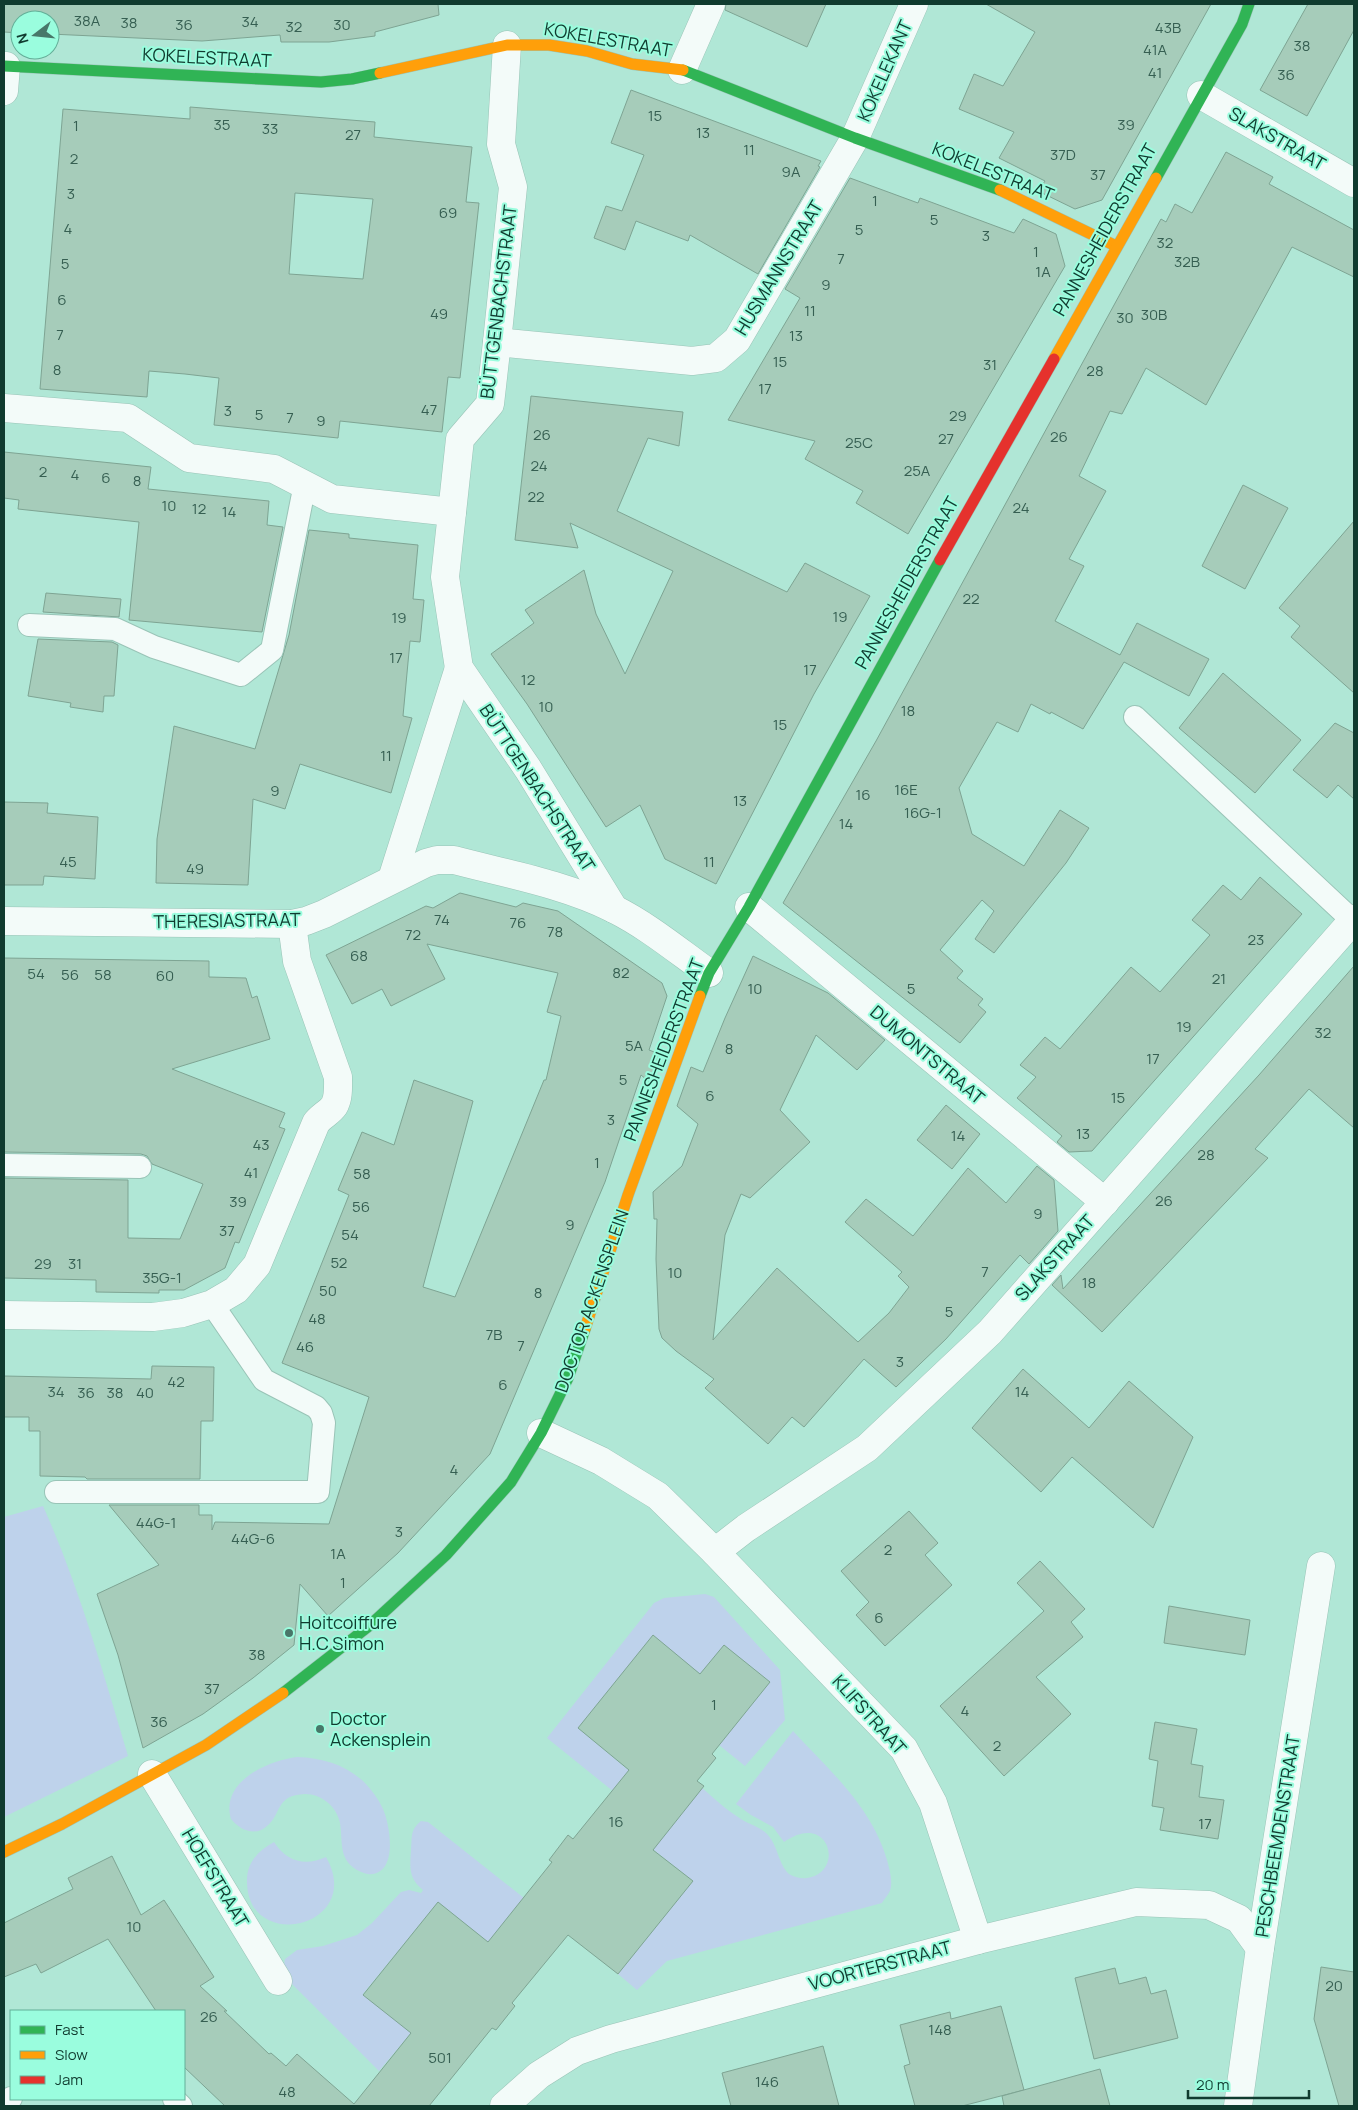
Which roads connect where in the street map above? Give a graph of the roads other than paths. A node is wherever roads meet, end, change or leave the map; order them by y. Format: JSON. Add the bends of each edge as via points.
{"nodes":[{"id":1,"x":711,"y":4,"type":"edge"},
{"id":2,"x":914,"y":4,"type":"edge"},
{"id":3,"x":1249,"y":4,"type":"edge"},
{"id":4,"x":507,"y":46,"type":"junction"},
{"id":5,"x":682,"y":70,"type":"junction"},
{"id":6,"x":4,"y":74,"type":"edge"},
{"id":7,"x":1201,"y":95,"type":"junction"},
{"id":8,"x":855,"y":138,"type":"junction"},
{"id":9,"x":1354,"y":183,"type":"edge"},
{"id":10,"x":1116,"y":246,"type":"junction"},
{"id":11,"x":498,"y":342,"type":"junction"},
{"id":12,"x":4,"y":408,"type":"edge"},
{"id":13,"x":305,"y":484,"type":"junction"},
{"id":14,"x":452,"y":512,"type":"junction"},
{"id":15,"x":29,"y":625,"type":"dead end"},
{"id":16,"x":459,"y":668,"type":"junction"},
{"id":17,"x":1135,"y":717,"type":"dead end"},
{"id":18,"x":392,"y":879,"type":"junction"},
{"id":19,"x":749,"y":907,"type":"junction"},
{"id":20,"x":614,"y":909,"type":"junction"},
{"id":21,"x":1354,"y":920,"type":"edge"},
{"id":22,"x":4,"y":921,"type":"edge"},
{"id":23,"x":292,"y":924,"type":"junction"},
{"id":24,"x":709,"y":973,"type":"junction"},
{"id":25,"x":4,"y":1165,"type":"edge"},
{"id":26,"x":140,"y":1167,"type":"dead end"},
{"id":27,"x":628,"y":1195,"type":"joint"},
{"id":28,"x":1105,"y":1202,"type":"junction"},
{"id":29,"x":212,"y":1304,"type":"junction"},
{"id":30,"x":4,"y":1315,"type":"edge"},
{"id":31,"x":541,"y":1433,"type":"junction"},
{"id":32,"x":56,"y":1492,"type":"dead end"},
{"id":33,"x":716,"y":1552,"type":"junction"},
{"id":34,"x":1320,"y":1566,"type":"dead end"},
{"id":35,"x":152,"y":1774,"type":"junction"},
{"id":36,"x":5,"y":1847,"type":"edge"},
{"id":37,"x":978,"y":1940,"type":"junction"},
{"id":38,"x":1260,"y":1948,"type":"junction"},
{"id":39,"x":278,"y":1981,"type":"dead end"},
{"id":40,"x":504,"y":2106,"type":"edge"},
{"id":41,"x":1238,"y":2106,"type":"edge"}],
"edges":[{"from":1,"to":5,"type":"street"},
{"from":2,"to":8,"type":"street","name":"KOKELEKANT"},
{"from":3,"to":7,"type":"street","name":"PANNESHEIDERSTRAAT","via":[[1242,24]]},
{"from":4,"to":5,"type":"street","name":"KOKELESTRAAT","via":[[549,45],[587,50],[632,64]]},
{"from":4,"to":6,"type":"street","name":"KOKELESTRAAT","via":[[370,76],[321,82]]},
{"from":4,"to":11,"type":"street","name":"BÜTTGENBACHSTRAAT","via":[[500,144],[513,186]]},
{"from":5,"to":8,"type":"street","name":"KOKELESTRAAT"},
{"from":7,"to":9,"type":"street","name":"SLAKSTRAAT"},
{"from":7,"to":10,"type":"street","name":"PANNESHEIDERSTRAAT"},
{"from":8,"to":10,"type":"street","name":"KOKELESTRAAT","via":[[993,187]]},
{"from":8,"to":11,"type":"street","name":"HUSMANNSTRAAT","via":[[737,340],[716,358],[692,361]]},
{"from":10,"to":19,"type":"street","name":"PANNESHEIDERSTRAAT"},
{"from":11,"to":14,"type":"street","name":"BÜTTGENBACHSTRAAT","via":[[490,404],[460,439]]},
{"from":12,"to":13,"type":"street","via":[[128,418],[189,458],[274,468]]},
{"from":13,"to":14,"type":"street","via":[[332,499]]},
{"from":13,"to":15,"type":"lane","via":[[272,650],[241,675],[154,647],[115,629]]},
{"from":14,"to":16,"type":"street","name":"BÜTTGENBACHSTRAAT","via":[[445,577]]},
{"from":16,"to":18,"type":"street","name":"BÜTTGENBACHSTRAAT"},
{"from":16,"to":20,"type":"street","name":"BÜTTGENBACHSTRAAT","via":[[528,769]]},
{"from":17,"to":21,"type":"lane"},
{"from":18,"to":20,"type":"street","name":"THERESIASTRAAT","via":[[437,860],[454,860],[570,891]]},
{"from":18,"to":23,"type":"street","name":"THERESIASTRAAT","via":[[324,914]]},
{"from":19,"to":24,"type":"street","name":"PANNESHEIDERSTRAAT"},
{"from":19,"to":28,"type":"street","name":"DUMONTSTRAAT"},
{"from":20,"to":24,"type":"street","name":"THERESIASTRAAT"},
{"from":21,"to":28,"type":"street","name":"SLAKSTRAAT"},
{"from":22,"to":23,"type":"street","name":"THERESIASTRAAT"},
{"from":23,"to":29,"type":"street","via":[[297,961],[338,1077],[338,1093],[334,1107],[316,1123],[258,1265],[236,1290]]},
{"from":24,"to":27,"type":"street","name":"PANNESHEIDERSTRAAT"},
{"from":25,"to":26,"type":"lane"},
{"from":27,"to":31,"type":"street","name":"DOCTOR ACKENSPLEIN","via":[[572,1369]]},
{"from":28,"to":33,"type":"street","name":"SLAKSTRAAT","via":[[990,1332],[867,1448],[746,1528]]},
{"from":29,"to":30,"type":"street","via":[[183,1313],[153,1317]]},
{"from":29,"to":32,"type":"lane","via":[[264,1380],[316,1407],[321,1413],[324,1423],[318,1492]]},
{"from":31,"to":33,"type":"street","via":[[601,1461],[658,1496]]},
{"from":31,"to":35,"type":"street","name":"DOCTOR ACKENSPLEIN","via":[[511,1482],[453,1547],[369,1626],[277,1698],[206,1745]]},
{"from":33,"to":37,"type":"street","name":"KLIFSTRAAT","via":[[904,1749],[933,1802]]},
{"from":34,"to":38,"type":"street","name":"PESCHBEEMDENSTRAAT"},
{"from":35,"to":36,"type":"street","name":"DOCTOR ACKENSPLEIN","via":[[106,1800]]},
{"from":35,"to":39,"type":"street","name":"HOEFSTRAAT"},
{"from":37,"to":38,"type":"street","name":"VOORTERSTRAAT","via":[[1136,1902],[1209,1905],[1239,1919]]},
{"from":37,"to":40,"type":"street","name":"VOORTERSTRAAT","via":[[611,2038],[577,2051],[539,2075]]},
{"from":38,"to":41,"type":"street","name":"PESCHBEEMDENSTRAAT"}]}
